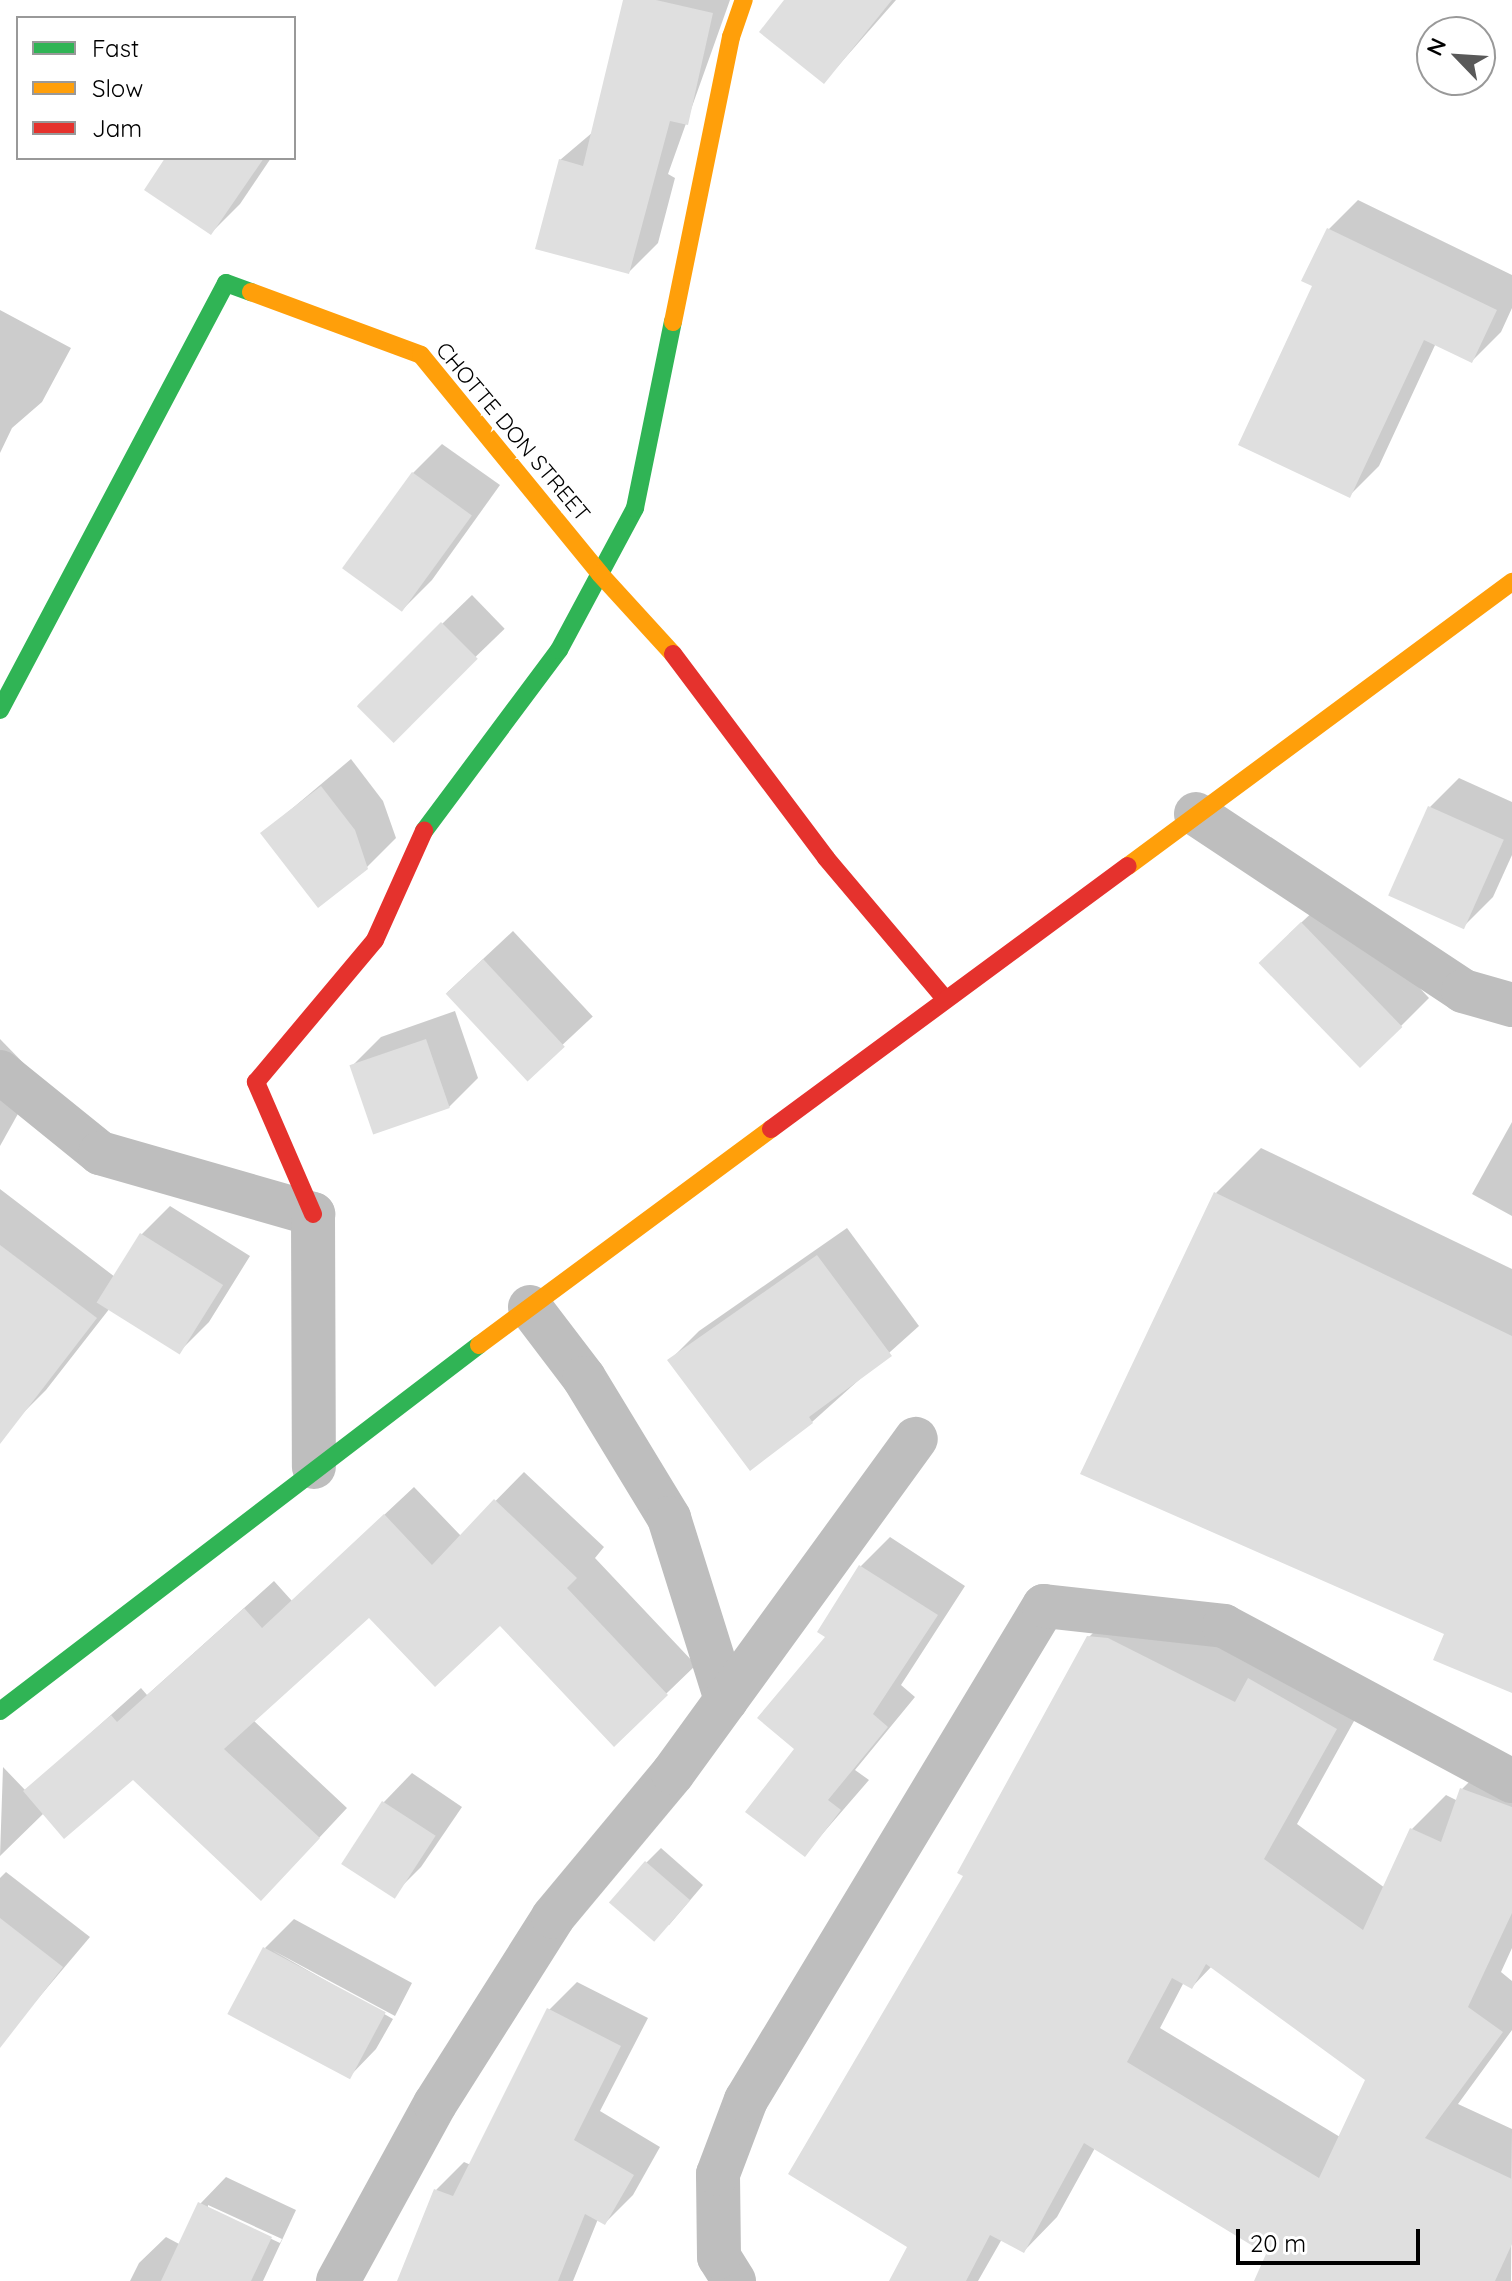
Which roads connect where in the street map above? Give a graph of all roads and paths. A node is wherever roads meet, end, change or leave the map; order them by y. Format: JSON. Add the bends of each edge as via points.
{"nodes":[{"id":1,"x":744,"y":0,"type":"edge"},
{"id":2,"x":600,"y":574,"type":"junction"},
{"id":3,"x":1512,"y":582,"type":"edge"},
{"id":4,"x":0,"y":710,"type":"edge"},
{"id":5,"x":1196,"y":814,"type":"junction"},
{"id":6,"x":945,"y":999,"type":"junction"},
{"id":7,"x":1512,"y":1005,"type":"edge"},
{"id":8,"x":0,"y":1072,"type":"edge"},
{"id":9,"x":313,"y":1214,"type":"junction"},
{"id":10,"x":530,"y":1307,"type":"junction"},
{"id":11,"x":916,"y":1439,"type":"dead end"},
{"id":12,"x":314,"y":1467,"type":"junction"},
{"id":13,"x":726,"y":1700,"type":"junction"},
{"id":14,"x":0,"y":1711,"type":"edge"},
{"id":15,"x":1512,"y":1781,"type":"edge"},
{"id":16,"x":338,"y":2281,"type":"edge"},
{"id":17,"x":734,"y":2281,"type":"edge"}],
"edges":[{"from":1,"to":2,"type":"street","via":[[731,37],[635,508]]},
{"from":2,"to":4,"type":"street","name":"CHOTTE DON STREET","via":[[421,355],[226,283]]},
{"from":2,"to":6,"type":"street","name":"CHOTTE DON STREET","via":[[652,626],[826,858]]},
{"from":2,"to":9,"type":"street","via":[[559,650],[413,845],[375,940],[256,1082]]},
{"from":3,"to":5,"type":"street"},
{"from":5,"to":6,"type":"street"},
{"from":5,"to":7,"type":"street","via":[[1463,991]]},
{"from":6,"to":10,"type":"street"},
{"from":8,"to":9,"type":"street","via":[[100,1153]]},
{"from":9,"to":12,"type":"street"},
{"from":10,"to":12,"type":"street"},
{"from":10,"to":13,"type":"street","via":[[584,1378],[669,1518]]},
{"from":11,"to":13,"type":"street"},
{"from":12,"to":14,"type":"street"},
{"from":13,"to":16,"type":"street","via":[[553,1917],[435,2104]]},
{"from":15,"to":17,"type":"street","via":[[1224,1626],[1044,1606],[746,2100],[718,2174],[719,2257]]}]}
